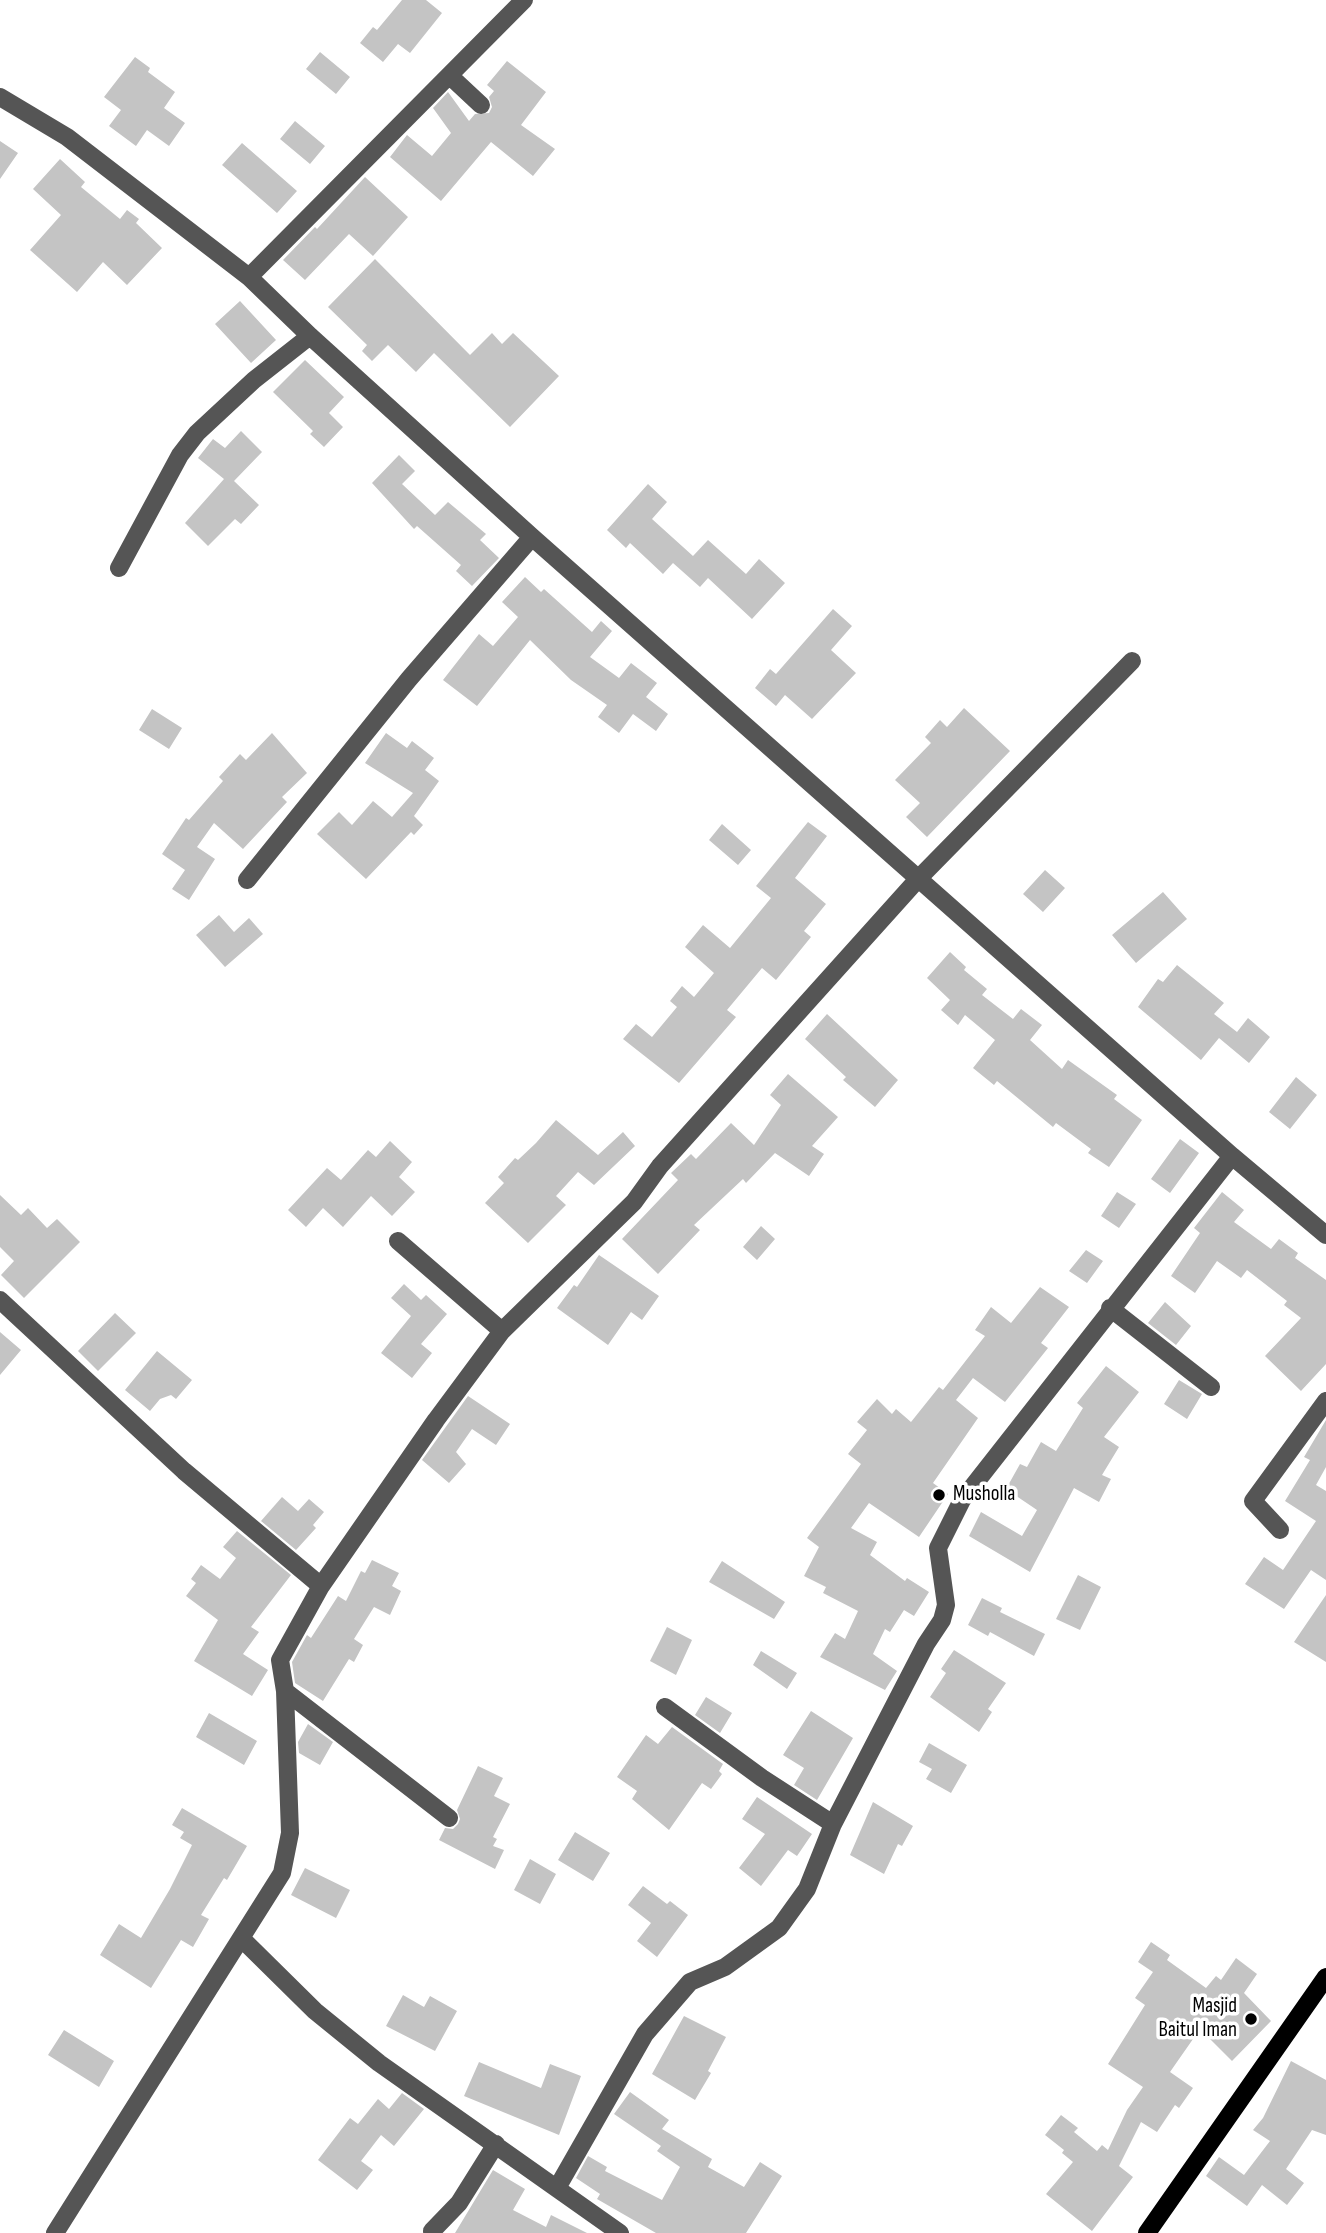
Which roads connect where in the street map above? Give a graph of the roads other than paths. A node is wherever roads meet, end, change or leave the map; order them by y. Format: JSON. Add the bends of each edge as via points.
{"nodes":[{"id":1,"x":524,"y":0,"type":"edge"},
{"id":2,"x":451,"y":77,"type":"junction"},
{"id":3,"x":0,"y":97,"type":"edge"},
{"id":4,"x":481,"y":105,"type":"dead end"},
{"id":5,"x":249,"y":277,"type":"junction"},
{"id":6,"x":310,"y":336,"type":"junction"},
{"id":7,"x":532,"y":537,"type":"junction"},
{"id":8,"x":119,"y":568,"type":"dead end"},
{"id":9,"x":1132,"y":661,"type":"dead end"},
{"id":10,"x":918,"y":879,"type":"junction"},
{"id":11,"x":247,"y":880,"type":"dead end"},
{"id":12,"x":1232,"y":1156,"type":"junction"},
{"id":13,"x":1326,"y":1235,"type":"edge"},
{"id":14,"x":398,"y":1241,"type":"dead end"},
{"id":15,"x":0,"y":1300,"type":"edge"},
{"id":16,"x":1110,"y":1308,"type":"junction"},
{"id":17,"x":502,"y":1331,"type":"junction"},
{"id":18,"x":1211,"y":1387,"type":"dead end"},
{"id":19,"x":1326,"y":1401,"type":"edge"},
{"id":20,"x":1279,"y":1530,"type":"dead end"},
{"id":21,"x":321,"y":1586,"type":"junction"},
{"id":22,"x":285,"y":1691,"type":"junction"},
{"id":23,"x":665,"y":1707,"type":"dead end"},
{"id":24,"x":449,"y":1818,"type":"dead end"},
{"id":25,"x":833,"y":1824,"type":"junction"},
{"id":26,"x":241,"y":1938,"type":"junction"},
{"id":27,"x":1326,"y":1977,"type":"edge"},
{"id":28,"x":496,"y":2144,"type":"junction"},
{"id":29,"x":557,"y":2188,"type":"junction"},
{"id":30,"x":432,"y":2231,"type":"dead end"},
{"id":31,"x":55,"y":2233,"type":"edge"},
{"id":32,"x":620,"y":2233,"type":"edge"},
{"id":33,"x":1147,"y":2233,"type":"edge"}],
"edges":[{"from":1,"to":2,"type":"street"},
{"from":2,"to":4,"type":"street"},
{"from":2,"to":5,"type":"street"},
{"from":3,"to":5,"type":"street","via":[[67,137]]},
{"from":5,"to":6,"type":"street"},
{"from":6,"to":7,"type":"street"},
{"from":6,"to":8,"type":"street","via":[[197,433],[180,454]]},
{"from":7,"to":10,"type":"street"},
{"from":7,"to":11,"type":"street"},
{"from":9,"to":10,"type":"street"},
{"from":10,"to":12,"type":"street"},
{"from":10,"to":17,"type":"street","via":[[660,1166],[634,1202]]},
{"from":12,"to":13,"type":"street"},
{"from":12,"to":16,"type":"street"},
{"from":14,"to":17,"type":"street"},
{"from":15,"to":21,"type":"street","via":[[184,1471]]},
{"from":16,"to":18,"type":"street"},
{"from":16,"to":25,"type":"street","via":[[962,1500],[938,1548],[946,1605],[942,1620]]},
{"from":17,"to":21,"type":"street"},
{"from":19,"to":20,"type":"street","via":[[1253,1501]]},
{"from":21,"to":22,"type":"street","via":[[280,1660]]},
{"from":22,"to":24,"type":"street"},
{"from":22,"to":26,"type":"street","via":[[290,1833],[282,1873]]},
{"from":23,"to":25,"type":"street","via":[[762,1779]]},
{"from":25,"to":29,"type":"street","via":[[807,1889],[779,1928],[725,1967],[690,1982],[645,2034]]},
{"from":26,"to":28,"type":"street","via":[[336,2029]]},
{"from":26,"to":31,"type":"street"},
{"from":27,"to":33,"type":"main road"},
{"from":28,"to":29,"type":"street"},
{"from":28,"to":30,"type":"street","via":[[459,2203]]},
{"from":29,"to":32,"type":"street"}]}
